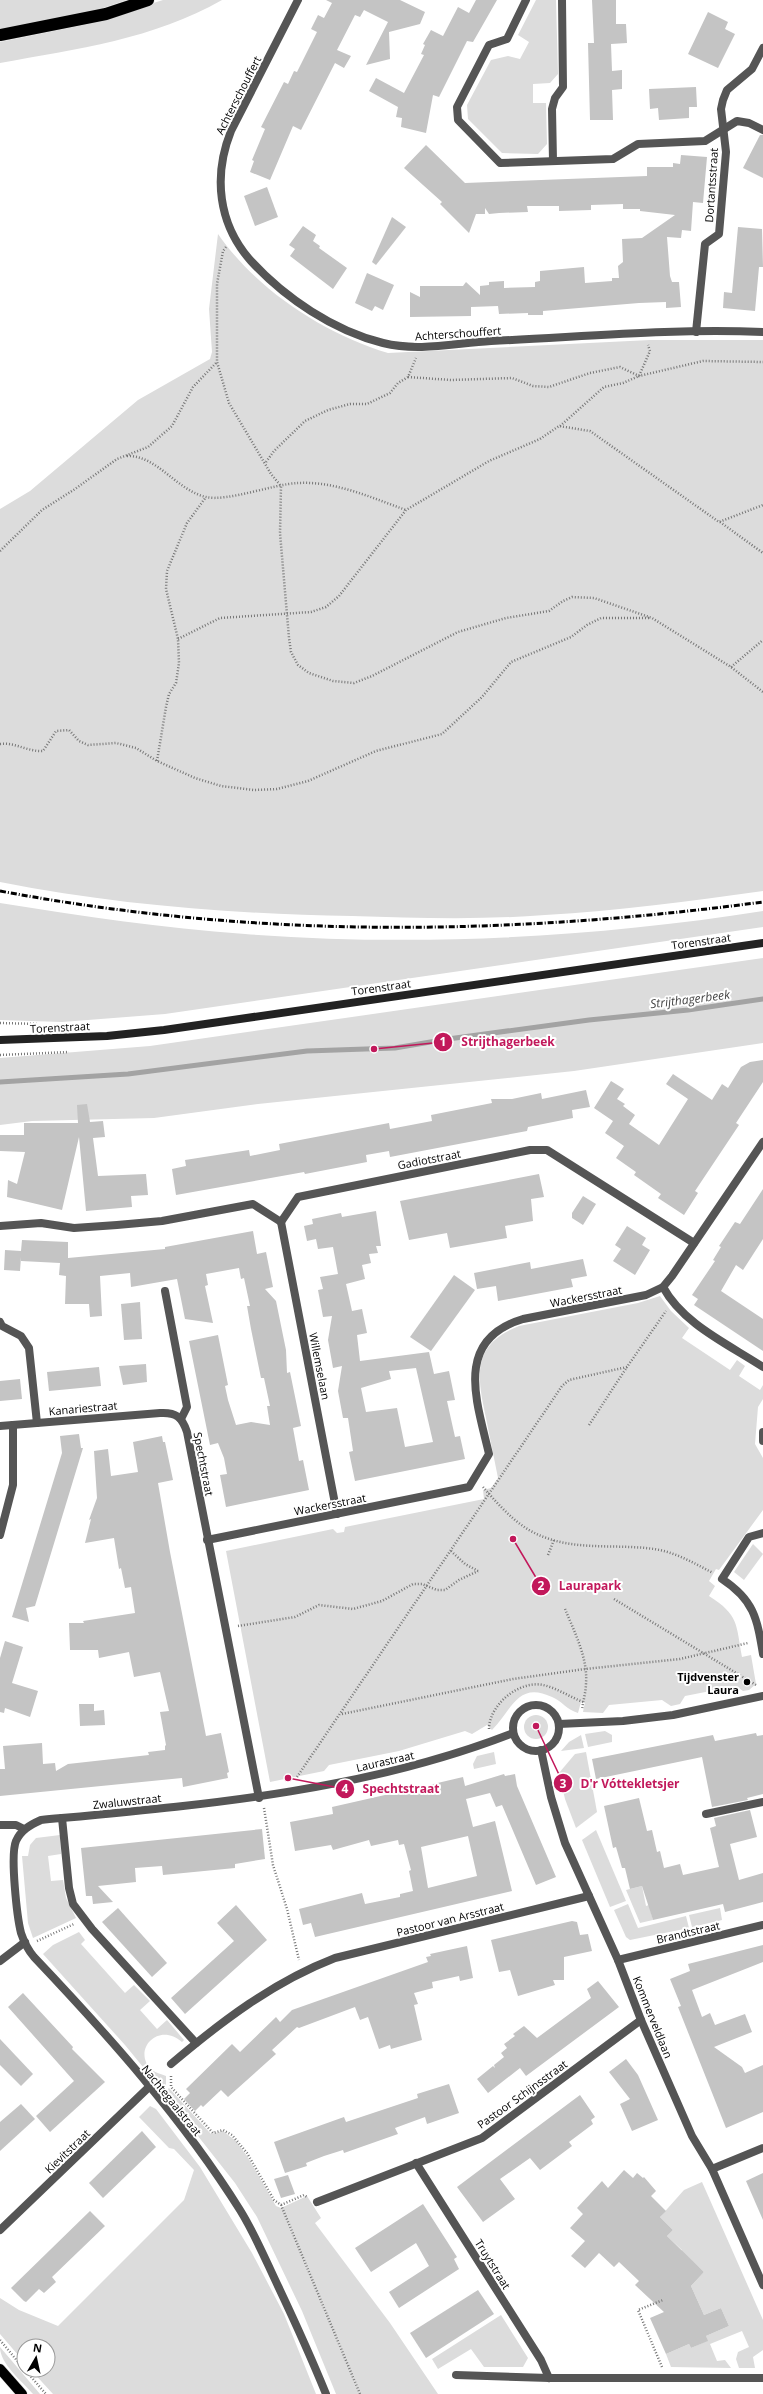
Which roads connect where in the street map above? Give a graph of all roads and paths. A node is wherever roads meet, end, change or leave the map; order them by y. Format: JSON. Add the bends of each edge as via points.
{"nodes":[{"id":1,"x":148,"y":0,"type":"edge"},
{"id":2,"x":298,"y":0,"type":"edge"},
{"id":3,"x":526,"y":0,"type":"edge"},
{"id":4,"x":562,"y":0,"type":"edge"},
{"id":5,"x":0,"y":35,"type":"edge"},
{"id":6,"x":763,"y":48,"type":"edge"},
{"id":7,"x":723,"y":129,"type":"junction"},
{"id":8,"x":763,"y":130,"type":"edge"},
{"id":9,"x":553,"y":161,"type":"junction"},
{"id":10,"x":235,"y":238,"type":"junction"},
{"id":11,"x":696,"y":332,"type":"junction"},
{"id":12,"x":763,"y":332,"type":"edge"},
{"id":13,"x":645,"y":334,"type":"junction"},
{"id":14,"x":420,"y":347,"type":"junction"},
{"id":15,"x":217,"y":362,"type":"junction"},
{"id":16,"x":763,"y":362,"type":"edge"},
{"id":17,"x":638,"y":376,"type":"junction"},
{"id":18,"x":408,"y":377,"type":"junction"},
{"id":19,"x":559,"y":426,"type":"junction"},
{"id":20,"x":127,"y":456,"type":"junction"},
{"id":21,"x":266,"y":462,"type":"junction"},
{"id":22,"x":281,"y":486,"type":"junction"},
{"id":23,"x":206,"y":497,"type":"junction"},
{"id":24,"x":763,"y":505,"type":"edge"},
{"id":25,"x":406,"y":510,"type":"junction"},
{"id":26,"x":719,"y":522,"type":"junction"},
{"id":27,"x":0,"y":551,"type":"edge"},
{"id":28,"x":763,"y":553,"type":"edge"},
{"id":29,"x":288,"y":615,"type":"junction"},
{"id":30,"x":652,"y":618,"type":"junction"},
{"id":31,"x":178,"y":639,"type":"junction"},
{"id":32,"x":763,"y":640,"type":"edge"},
{"id":33,"x":731,"y":667,"type":"junction"},
{"id":34,"x":763,"y":692,"type":"edge"},
{"id":35,"x":0,"y":744,"type":"edge"},
{"id":36,"x":157,"y":761,"type":"junction"},
{"id":37,"x":763,"y":943,"type":"edge"},
{"id":38,"x":0,"y":1040,"type":"edge"},
{"id":39,"x":763,"y":1142,"type":"edge"},
{"id":40,"x":281,"y":1222,"type":"junction"},
{"id":41,"x":0,"y":1226,"type":"edge"},
{"id":42,"x":694,"y":1243,"type":"junction"},
{"id":43,"x":663,"y":1287,"type":"junction"},
{"id":44,"x":165,"y":1291,"type":"dead end"},
{"id":45,"x":672,"y":1302,"type":"junction"},
{"id":46,"x":0,"y":1322,"type":"edge"},
{"id":47,"x":763,"y":1366,"type":"edge"},
{"id":48,"x":627,"y":1367,"type":"junction"},
{"id":49,"x":181,"y":1419,"type":"junction"},
{"id":50,"x":37,"y":1423,"type":"junction"},
{"id":51,"x":13,"y":1425,"type":"junction"},
{"id":52,"x":589,"y":1425,"type":"dead end"},
{"id":53,"x":0,"y":1426,"type":"edge"},
{"id":54,"x":763,"y":1432,"type":"edge"},
{"id":55,"x":763,"y":1441,"type":"edge"},
{"id":56,"x":474,"y":1478,"type":"junction"},
{"id":57,"x":490,"y":1494,"type":"junction"},
{"id":58,"x":337,"y":1514,"type":"junction"},
{"id":59,"x":763,"y":1533,"type":"edge"},
{"id":60,"x":0,"y":1535,"type":"edge"},
{"id":61,"x":207,"y":1540,"type":"junction"},
{"id":62,"x":554,"y":1540,"type":"junction"},
{"id":63,"x":452,"y":1551,"type":"junction"},
{"id":64,"x":548,"y":1554,"type":"dead end"},
{"id":65,"x":722,"y":1579,"type":"junction"},
{"id":66,"x":429,"y":1586,"type":"junction"},
{"id":67,"x":614,"y":1599,"type":"dead end"},
{"id":68,"x":565,"y":1609,"type":"dead end"},
{"id":69,"x":225,"y":1628,"type":"junction"},
{"id":70,"x":761,"y":1641,"type":"junction"},
{"id":71,"x":705,"y":1654,"type":"junction"},
{"id":72,"x":763,"y":1654,"type":"edge"},
{"id":73,"x":585,"y":1669,"type":"junction"},
{"id":74,"x":763,"y":1690,"type":"edge"},
{"id":75,"x":763,"y":1696,"type":"edge"},
{"id":76,"x":583,"y":1702,"type":"junction"},
{"id":77,"x":342,"y":1714,"type":"junction"},
{"id":78,"x":581,"y":1723,"type":"junction"},
{"id":79,"x":559,"y":1724,"type":"junction"},
{"id":80,"x":513,"y":1733,"type":"junction"},
{"id":81,"x":492,"y":1741,"type":"junction"},
{"id":82,"x":541,"y":1750,"type":"junction"},
{"id":83,"x":292,"y":1780,"type":"dead end"},
{"id":84,"x":259,"y":1798,"type":"junction"},
{"id":85,"x":763,"y":1802,"type":"edge"},
{"id":86,"x":265,"y":1809,"type":"dead end"},
{"id":87,"x":706,"y":1814,"type":"dead end"},
{"id":88,"x":62,"y":1818,"type":"junction"},
{"id":89,"x":0,"y":1825,"type":"edge"},
{"id":90,"x":24,"y":1830,"type":"junction"},
{"id":91,"x":588,"y":1896,"type":"junction"},
{"id":92,"x":84,"y":1920,"type":"junction"},
{"id":93,"x":763,"y":1926,"type":"edge"},
{"id":94,"x":25,"y":1942,"type":"junction"},
{"id":95,"x":618,"y":1960,"type":"junction"},
{"id":96,"x":0,"y":1961,"type":"edge"},
{"id":97,"x":301,"y":1972,"type":"junction"},
{"id":98,"x":641,"y":2020,"type":"junction"},
{"id":99,"x":196,"y":2044,"type":"junction"},
{"id":100,"x":172,"y":2064,"type":"dead end"},
{"id":101,"x":170,"y":2084,"type":"dead end"},
{"id":102,"x":149,"y":2087,"type":"junction"},
{"id":103,"x":763,"y":2148,"type":"edge"},
{"id":104,"x":416,"y":2163,"type":"junction"},
{"id":105,"x":712,"y":2169,"type":"junction"},
{"id":106,"x":317,"y":2202,"type":"joint"},
{"id":107,"x":282,"y":2205,"type":"junction"},
{"id":108,"x":0,"y":2230,"type":"edge"},
{"id":109,"x":763,"y":2285,"type":"edge"},
{"id":110,"x":663,"y":2300,"type":"dead end"},
{"id":111,"x":0,"y":2340,"type":"edge"},
{"id":112,"x":16,"y":2359,"type":"edge"},
{"id":113,"x":0,"y":2369,"type":"edge"},
{"id":114,"x":456,"y":2375,"type":"dead end"},
{"id":115,"x":33,"y":2378,"type":"edge"},
{"id":116,"x":549,"y":2378,"type":"junction"},
{"id":117,"x":667,"y":2378,"type":"junction"},
{"id":118,"x":763,"y":2378,"type":"edge"},
{"id":119,"x":22,"y":2394,"type":"edge"},
{"id":120,"x":46,"y":2394,"type":"edge"},
{"id":121,"x":326,"y":2394,"type":"edge"},
{"id":122,"x":360,"y":2394,"type":"edge"}],
"edges":[{"from":1,"to":5,"type":"highway","via":[[106,14]]},
{"from":2,"to":10,"type":"street","name":"Achterschouffert","via":[[225,146],[220,175],[222,205]]},
{"from":3,"to":9,"type":"street","via":[[507,39],[489,45],[457,107],[458,120],[500,163]]},
{"from":4,"to":9,"type":"street","via":[[563,87],[555,98],[552,109]]},
{"from":6,"to":7,"type":"street","name":"Dortantsstraat","via":[[752,69],[727,90],[721,109]]},
{"from":7,"to":8,"type":"street","via":[[736,121],[749,123]]},
{"from":7,"to":9,"type":"street","via":[[704,141],[638,144],[613,159]]},
{"from":7,"to":11,"type":"street","name":"Dortantsstraat","via":[[726,152],[719,234],[705,244]]},
{"from":10,"to":14,"type":"street","name":"Achterschouffert","via":[[259,270],[286,293],[315,312],[351,331],[382,342]]},
{"from":10,"to":15,"type":"path","via":[[223,251],[217,284]]},
{"from":11,"to":12,"type":"street","name":"Achterschouffert"},
{"from":11,"to":13,"type":"street","name":"Achterschouffert"},
{"from":13,"to":14,"type":"street","name":"Achterschouffert","via":[[482,341]]},
{"from":13,"to":17,"type":"path","via":[[650,352]]},
{"from":14,"to":18,"type":"path"},
{"from":15,"to":20,"type":"path","via":[[193,387],[172,426],[148,447]]},
{"from":15,"to":21,"type":"path","via":[[229,403]]},
{"from":16,"to":17,"type":"path","via":[[703,361]]},
{"from":17,"to":18,"type":"path","via":[[620,367],[590,373],[549,387],[533,386],[512,378],[451,380]]},
{"from":17,"to":19,"type":"path","via":[[623,383],[604,387]]},
{"from":18,"to":21,"type":"path","via":[[398,383],[390,393],[367,404],[350,404],[305,420]]},
{"from":19,"to":25,"type":"path","via":[[540,439],[489,461]]},
{"from":19,"to":26,"type":"path","via":[[590,431]]},
{"from":20,"to":23,"type":"path","via":[[138,456],[151,462],[180,485]]},
{"from":20,"to":27,"type":"path","via":[[106,465],[75,490],[42,510]]},
{"from":21,"to":22,"type":"path","via":[[271,474]]},
{"from":22,"to":23,"type":"path","via":[[230,496]]},
{"from":22,"to":25,"type":"path","via":[[316,482],[363,494]]},
{"from":22,"to":29,"type":"path","via":[[280,533]]},
{"from":23,"to":31,"type":"path","via":[[187,523],[167,571],[166,589]]},
{"from":24,"to":26,"type":"path"},
{"from":25,"to":29,"type":"path","via":[[338,596],[326,607]]},
{"from":26,"to":28,"type":"path"},
{"from":29,"to":30,"type":"path","via":[[291,652],[298,665],[309,673],[333,681],[354,683],[458,632],[506,618],[549,611],[572,597],[594,598]]},
{"from":29,"to":31,"type":"path","via":[[220,618]]},
{"from":30,"to":33,"type":"path"},
{"from":30,"to":36,"type":"path","via":[[602,618],[587,625],[571,637],[511,662],[482,697],[442,734],[376,752],[295,785],[254,790],[221,786],[195,778]]},
{"from":31,"to":36,"type":"path","via":[[176,683],[167,700]]},
{"from":32,"to":33,"type":"path"},
{"from":33,"to":34,"type":"path"},
{"from":35,"to":36,"type":"path","via":[[43,751],[56,731],[63,729],[69,730],[79,741],[88,745],[116,743],[136,748]]},
{"from":37,"to":38,"type":"street","name":"Torenstraat","via":[[164,1030],[107,1036]]},
{"from":39,"to":42,"type":"street","name":"Wackersstraat"},
{"from":40,"to":41,"type":"street","via":[[253,1204],[162,1221],[74,1228],[41,1223]]},
{"from":40,"to":42,"type":"street","name":"Gadiotstraat","via":[[298,1197],[530,1150],[547,1150]]},
{"from":40,"to":58,"type":"street","name":"Willemselaan"},
{"from":42,"to":43,"type":"street","name":"Wackersstraat","via":[[681,1265]]},
{"from":43,"to":45,"type":"street"},
{"from":43,"to":56,"type":"street","name":"Wackersstraat","via":[[646,1295],[523,1319],[511,1323],[489,1338],[478,1357],[474,1380],[489,1454]]},
{"from":44,"to":49,"type":"street","via":[[187,1407]]},
{"from":45,"to":47,"type":"street","via":[[684,1315]]},
{"from":45,"to":48,"type":"path"},
{"from":46,"to":50,"type":"street","via":[[2,1326],[21,1336],[29,1348]]},
{"from":48,"to":52,"type":"path"},
{"from":48,"to":57,"type":"path","via":[[565,1383]]},
{"from":49,"to":50,"type":"street","name":"Kanariestraat","via":[[176,1414],[168,1412]]},
{"from":49,"to":61,"type":"street","name":"Spechtstraat","via":[[187,1432]]},
{"from":50,"to":51,"type":"street","name":"Kanariestraat"},
{"from":51,"to":53,"type":"street","name":"Kanariestraat"},
{"from":51,"to":60,"type":"street","via":[[13,1485]]},
{"from":54,"to":55,"type":"street"},
{"from":56,"to":57,"type":"path"},
{"from":56,"to":58,"type":"street","name":"Wackersstraat","via":[[469,1487]]},
{"from":57,"to":62,"type":"path","via":[[522,1525]]},
{"from":57,"to":63,"type":"path"},
{"from":58,"to":61,"type":"street","name":"Wackersstraat"},
{"from":59,"to":65,"type":"street","via":[[749,1538]]},
{"from":61,"to":69,"type":"street","name":"Spechtstraat"},
{"from":62,"to":64,"type":"path"},
{"from":62,"to":65,"type":"path","via":[[585,1547],[663,1551],[688,1560]]},
{"from":63,"to":66,"type":"path"},
{"from":63,"to":66,"type":"path","via":[[465,1564],[478,1571],[445,1590]]},
{"from":65,"to":70,"type":"street","via":[[735,1587],[750,1604]]},
{"from":66,"to":69,"type":"path","via":[[413,1584],[382,1601],[353,1609],[319,1605],[295,1617]]},
{"from":66,"to":77,"type":"path"},
{"from":67,"to":71,"type":"path"},
{"from":68,"to":73,"type":"path"},
{"from":69,"to":84,"type":"street","name":"Spechtstraat"},
{"from":70,"to":71,"type":"path"},
{"from":70,"to":72,"type":"street"},
{"from":71,"to":73,"type":"path","via":[[680,1660]]},
{"from":71,"to":74,"type":"path"},
{"from":73,"to":76,"type":"path"},
{"from":73,"to":77,"type":"path","via":[[470,1687]]},
{"from":75,"to":78,"type":"street","via":[[673,1715]]},
{"from":76,"to":78,"type":"path"},
{"from":76,"to":81,"type":"path","via":[[543,1685],[519,1688],[500,1703],[494,1712],[488,1727]]},
{"from":77,"to":83,"type":"path","via":[[298,1776]]},
{"from":78,"to":79,"type":"street"},
{"from":79,"to":80,"type":"street","via":[[550,1710],[541,1705],[531,1705],[517,1714],[513,1723]]},
{"from":79,"to":82,"type":"street","via":[[554,1742]]},
{"from":80,"to":81,"type":"street","name":"Laurastraat"},
{"from":80,"to":82,"type":"street","via":[[523,1748]]},
{"from":81,"to":84,"type":"street","name":"Laurastraat","via":[[406,1768]]},
{"from":82,"to":91,"type":"street","name":"Kommerveldlaan","via":[[560,1830]]},
{"from":84,"to":88,"type":"street","name":"Zwaluwstraat"},
{"from":85,"to":87,"type":"street"},
{"from":86,"to":97,"type":"path","via":[[273,1865],[287,1909]]},
{"from":88,"to":90,"type":"street","name":"Zwaluwstraat","via":[[41,1820]]},
{"from":88,"to":92,"type":"street","via":[[70,1896]]},
{"from":89,"to":90,"type":"street","via":[[16,1825]]},
{"from":90,"to":94,"type":"street","name":"Nachtegaalstraat","via":[[15,1843],[13,1858],[20,1927]]},
{"from":91,"to":95,"type":"street","name":"Kommerveldlaan"},
{"from":91,"to":97,"type":"street","name":"Pastoor van Arsstraat","via":[[335,1958]]},
{"from":92,"to":94,"type":"path","via":[[35,1942]]},
{"from":92,"to":99,"type":"street"},
{"from":93,"to":95,"type":"street","name":"Brandtstraat"},
{"from":94,"to":96,"type":"street"},
{"from":94,"to":102,"type":"street","name":"Nachtegaalstraat","via":[[34,1957],[96,2024]]},
{"from":95,"to":98,"type":"street","name":"Kommerveldlaan"},
{"from":97,"to":99,"type":"street","via":[[267,1991]]},
{"from":98,"to":104,"type":"street","name":"Pastoor Schijnsstraat","via":[[482,2138]]},
{"from":98,"to":105,"type":"street","name":"Kommerveldlaan","via":[[692,2136]]},
{"from":99,"to":100,"type":"street"},
{"from":101,"to":107,"type":"path","via":[[213,2133],[223,2130],[240,2143],[274,2200]]},
{"from":102,"to":108,"type":"street","name":"Kievitstraat"},
{"from":102,"to":121,"type":"street","name":"Nachtegaalstraat","via":[[240,2211],[283,2296]]},
{"from":103,"to":105,"type":"street"},
{"from":104,"to":106,"type":"street","name":"Pastoor Schijnsstraat"},
{"from":104,"to":116,"type":"street","name":"Truytstraat","via":[[541,2360]]},
{"from":105,"to":109,"type":"street","name":"Kommerveldlaan"},
{"from":106,"to":107,"type":"path","via":[[304,2195]]},
{"from":107,"to":122,"type":"path"},
{"from":110,"to":117,"type":"path","via":[[638,2310]]},
{"from":111,"to":112,"type":"path"},
{"from":113,"to":119,"type":"main road"},
{"from":114,"to":116,"type":"street"},
{"from":115,"to":120,"type":"path"},
{"from":116,"to":117,"type":"street"},
{"from":117,"to":118,"type":"street"}]}
